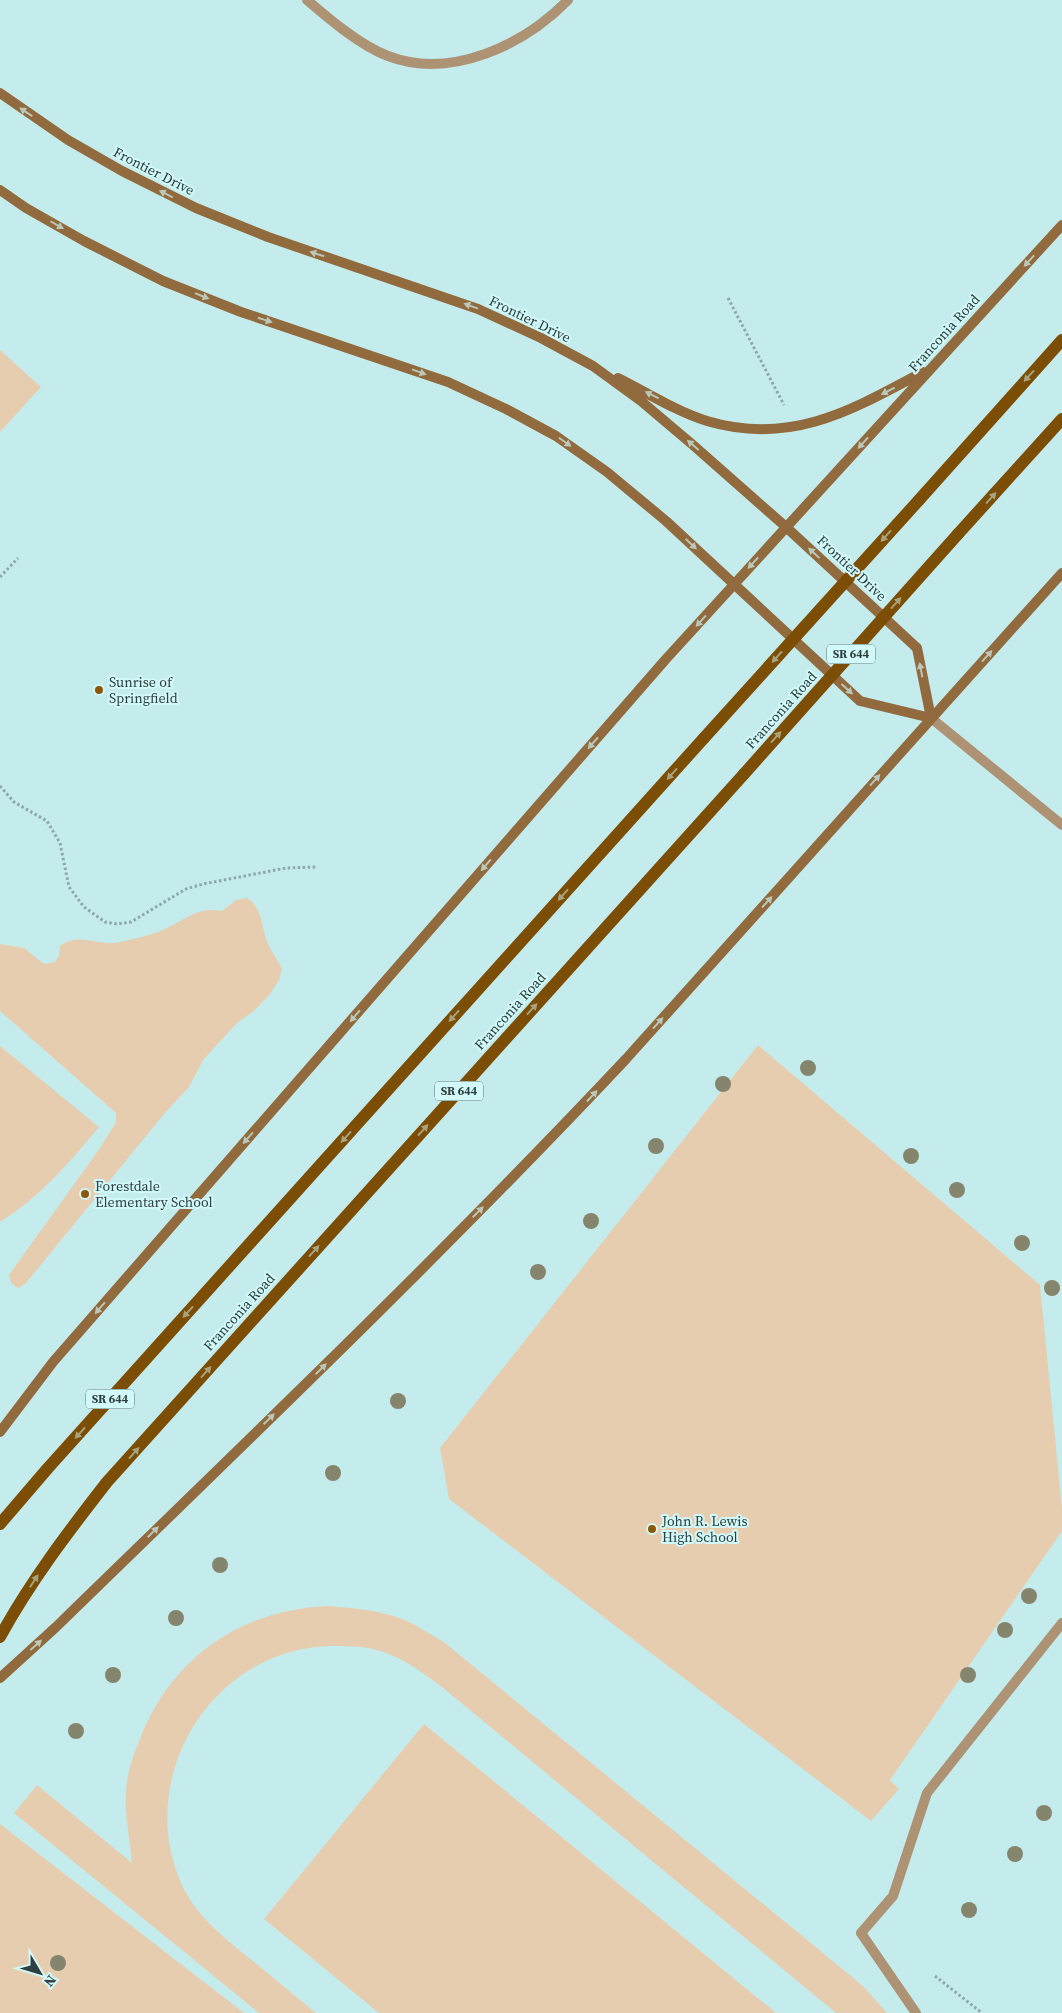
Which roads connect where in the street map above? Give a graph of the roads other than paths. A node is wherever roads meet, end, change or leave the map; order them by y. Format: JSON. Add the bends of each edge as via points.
{"nodes":[{"id":1,"x":307,"y":0,"type":"edge"},
{"id":2,"x":568,"y":0,"type":"edge"},
{"id":3,"x":0,"y":94,"type":"edge"},
{"id":4,"x":0,"y":190,"type":"edge"},
{"id":5,"x":1062,"y":226,"type":"edge"},
{"id":6,"x":1062,"y":340,"type":"edge"},
{"id":7,"x":593,"y":366,"type":"junction"},
{"id":8,"x":931,"y":369,"type":"junction"},
{"id":9,"x":1062,"y":419,"type":"edge"},
{"id":10,"x":786,"y":527,"type":"junction"},
{"id":11,"x":1062,"y":573,"type":"edge"},
{"id":12,"x":733,"y":585,"type":"junction"},
{"id":13,"x":931,"y":718,"type":"junction"},
{"id":14,"x":1062,"y":825,"type":"edge"},
{"id":15,"x":0,"y":1432,"type":"edge"},
{"id":16,"x":0,"y":1524,"type":"edge"},
{"id":17,"x":1062,"y":1623,"type":"edge"},
{"id":18,"x":0,"y":1638,"type":"edge"},
{"id":19,"x":0,"y":1678,"type":"edge"},
{"id":20,"x":916,"y":2013,"type":"edge"}],
"edges":[{"from":1,"to":2,"type":"street","via":[[337,25],[388,56],[424,65],[466,61],[499,47],[530,32]]},
{"from":7,"to":3,"type":"main road","name":"Frontier Drive","one_way":true,"via":[[478,309],[268,237],[196,208],[68,140]]},
{"from":4,"to":12,"type":"main road","one_way":true,"via":[[84,241],[163,281],[241,312],[448,382],[506,409],[556,436],[607,472],[666,521]]},
{"from":5,"to":8,"type":"main road","name":"Franconia Road","one_way":true},
{"from":6,"to":16,"type":"main road","number":"SR 644","one_way":true,"bridge":true},
{"from":8,"to":7,"type":"main road","one_way":true,"via":[[826,420],[770,429],[737,428],[706,420]]},
{"from":10,"to":7,"type":"main road","name":"Frontier Drive","one_way":true,"via":[[648,407]]},
{"from":8,"to":10,"type":"main road","name":"Franconia Road","one_way":true},
{"from":18,"to":9,"type":"main road","name":"Franconia Road","number":"SR 644","one_way":true,"bridge":true,"via":[[56,1548],[107,1482]]},
{"from":10,"to":12,"type":"main road","name":"Franconia Road","one_way":true},
{"from":13,"to":10,"type":"main road","name":"Frontier Drive","one_way":true,"via":[[917,648]]},
{"from":13,"to":11,"type":"main road","one_way":true},
{"from":12,"to":13,"type":"main road","one_way":true,"via":[[860,701]]},
{"from":12,"to":15,"type":"main road","name":"Franconia Road","one_way":true,"via":[[59,1355]]},
{"from":13,"to":14,"type":"street"},
{"from":19,"to":13,"type":"main road","one_way":true,"via":[[70,1614],[558,1131]]},
{"from":17,"to":20,"type":"street","via":[[927,1793],[893,1896],[861,1933]]}]}
